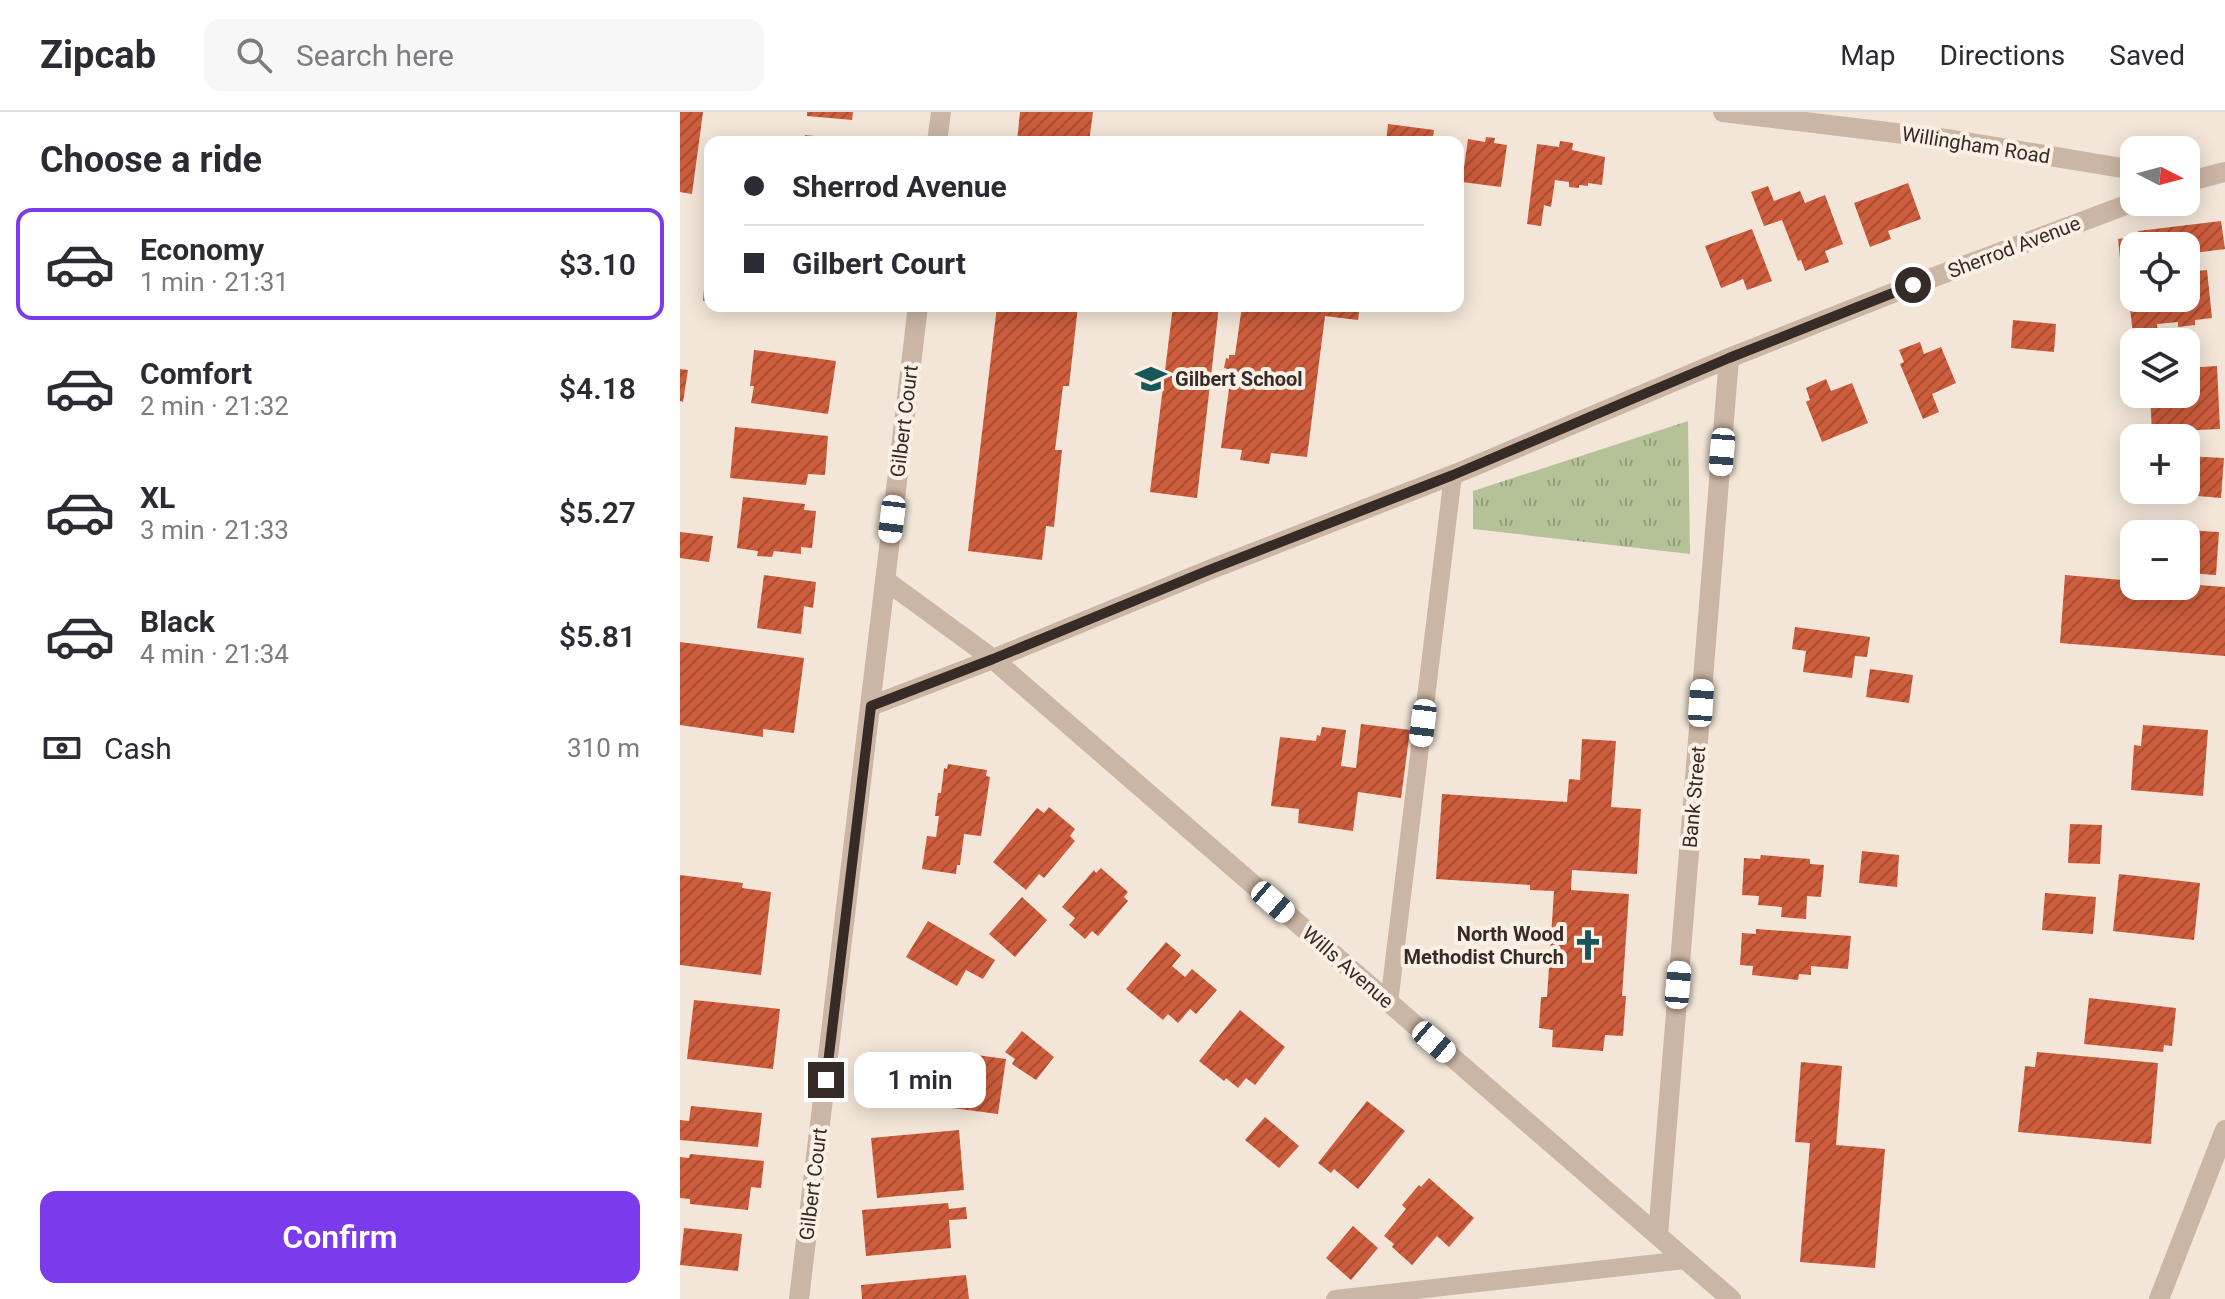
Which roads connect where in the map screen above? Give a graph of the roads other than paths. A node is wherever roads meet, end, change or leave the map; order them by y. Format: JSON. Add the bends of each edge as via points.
{"nodes":[{"id":1,"x":941,"y":112,"type":"edge"},
{"id":2,"x":1723,"y":112,"type":"edge"},
{"id":3,"x":938,"y":136,"type":"edge"},
{"id":4,"x":2120,"y":168,"type":"edge"},
{"id":5,"x":2225,"y":172,"type":"edge"},
{"id":6,"x":2200,"y":177,"type":"edge"},
{"id":7,"x":2120,"y":207,"type":"edge"},
{"id":8,"x":917,"y":312,"type":"edge"},
{"id":9,"x":1729,"y":358,"type":"junction"},
{"id":10,"x":1453,"y":475,"type":"junction"},
{"id":11,"x":885,"y":580,"type":"junction"},
{"id":12,"x":993,"y":659,"type":"junction"},
{"id":13,"x":871,"y":706,"type":"junction"},
{"id":14,"x":1389,"y":1003,"type":"junction"},
{"id":15,"x":2225,"y":1130,"type":"edge"},
{"id":16,"x":1658,"y":1235,"type":"junction"},
{"id":17,"x":1685,"y":1260,"type":"junction"},
{"id":18,"x":799,"y":1299,"type":"edge"},
{"id":19,"x":1335,"y":1299,"type":"edge"},
{"id":20,"x":1731,"y":1299,"type":"edge"},
{"id":21,"x":2159,"y":1299,"type":"edge"}],
"edges":[{"from":1,"to":3,"type":"street"},
{"from":2,"to":4,"type":"street","name":"Willingham Road","via":[[1954,140]]},
{"from":5,"to":6,"type":"street"},
{"from":7,"to":9,"type":"street","name":"Sherrod Avenue"},
{"from":8,"to":11,"type":"street","name":"Gilbert Court"},
{"from":9,"to":10,"type":"street","name":"Sherrod Avenue"},
{"from":9,"to":16,"type":"street","name":"Bank Street"},
{"from":10,"to":12,"type":"street","name":"Sherrod Avenue"},
{"from":10,"to":14,"type":"lane"},
{"from":11,"to":12,"type":"street","name":"Wills Avenue"},
{"from":11,"to":13,"type":"street","name":"Gilbert Court"},
{"from":12,"to":13,"type":"street","name":"Sherrod Avenue"},
{"from":12,"to":14,"type":"street","name":"Wills Avenue"},
{"from":13,"to":18,"type":"street","name":"Gilbert Court"},
{"from":14,"to":16,"type":"street","name":"Wills Avenue"},
{"from":15,"to":21,"type":"street"},
{"from":16,"to":17,"type":"street","name":"Wills Avenue"},
{"from":17,"to":19,"type":"lane"},
{"from":17,"to":20,"type":"street","name":"Wills Avenue"}]}
